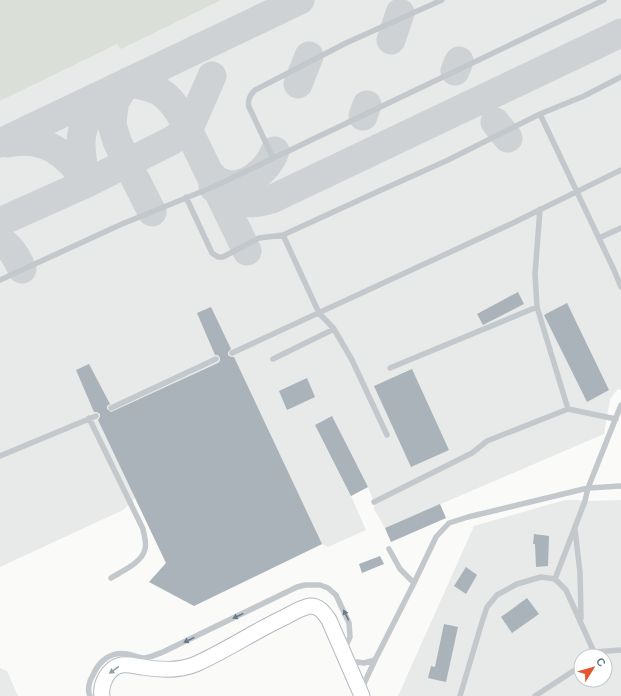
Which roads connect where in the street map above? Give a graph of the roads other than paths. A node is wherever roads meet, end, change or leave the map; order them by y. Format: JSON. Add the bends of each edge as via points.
{"nodes":[{"id":1,"x":442,"y":0,"type":"edge"},
{"id":2,"x":604,"y":0,"type":"edge"},
{"id":3,"x":621,"y":77,"type":"edge"},
{"id":4,"x":540,"y":114,"type":"junction"},
{"id":5,"x":272,"y":158,"type":"junction"},
{"id":6,"x":621,"y":170,"type":"edge"},
{"id":7,"x":577,"y":191,"type":"junction"},
{"id":8,"x":186,"y":198,"type":"junction"},
{"id":9,"x":540,"y":209,"type":"junction"},
{"id":10,"x":621,"y":228,"type":"edge"},
{"id":11,"x":283,"y":235,"type":"junction"},
{"id":12,"x":599,"y":238,"type":"junction"},
{"id":13,"x":0,"y":280,"type":"edge"},
{"id":14,"x":621,"y":287,"type":"edge"},
{"id":15,"x":537,"y":307,"type":"junction"},
{"id":16,"x":319,"y":313,"type":"junction"},
{"id":17,"x":334,"y":329,"type":"junction"},
{"id":18,"x":232,"y":353,"type":"dead end"},
{"id":19,"x":216,"y":359,"type":"dead end"},
{"id":20,"x":273,"y":359,"type":"dead end"},
{"id":21,"x":390,"y":368,"type":"dead end"},
{"id":22,"x":621,"y":405,"type":"edge"},
{"id":23,"x":111,"y":408,"type":"dead end"},
{"id":24,"x":568,"y":409,"type":"junction"},
{"id":25,"x":96,"y":416,"type":"dead end"},
{"id":26,"x":89,"y":418,"type":"junction"},
{"id":27,"x":616,"y":419,"type":"junction"},
{"id":28,"x":387,"y":435,"type":"dead end"},
{"id":29,"x":0,"y":456,"type":"edge"},
{"id":30,"x":621,"y":486,"type":"edge"},
{"id":31,"x":588,"y":488,"type":"junction"},
{"id":32,"x":374,"y":502,"type":"dead end"},
{"id":33,"x":575,"y":527,"type":"junction"},
{"id":34,"x":389,"y":550,"type":"dead end"},
{"id":35,"x":111,"y":578,"type":"dead end"},
{"id":36,"x":555,"y":580,"type":"junction"},
{"id":37,"x":414,"y":583,"type":"junction"},
{"id":38,"x":581,"y":622,"type":"junction"},
{"id":39,"x":591,"y":648,"type":"edge"},
{"id":40,"x":345,"y":656,"type":"junction"},
{"id":41,"x":374,"y":660,"type":"junction"},
{"id":42,"x":573,"y":671,"type":"edge"},
{"id":43,"x":360,"y":695,"type":"edge"},
{"id":44,"x":90,"y":696,"type":"edge"},
{"id":45,"x":102,"y":696,"type":"edge"},
{"id":46,"x":460,"y":696,"type":"edge"},
{"id":47,"x":535,"y":696,"type":"edge"}],
"edges":[{"from":1,"to":5,"type":"lane","via":[[346,43],[255,90],[247,102]]},
{"from":2,"to":5,"type":"lane"},
{"from":3,"to":4,"type":"lane"},
{"from":4,"to":7,"type":"lane"},
{"from":4,"to":11,"type":"lane","via":[[443,162]]},
{"from":5,"to":8,"type":"lane"},
{"from":6,"to":7,"type":"lane"},
{"from":7,"to":9,"type":"lane"},
{"from":7,"to":12,"type":"lane"},
{"from":8,"to":11,"type":"lane","via":[[212,253],[218,257],[223,257],[258,238]]},
{"from":8,"to":13,"type":"lane","via":[[122,224]]},
{"from":9,"to":15,"type":"lane","via":[[535,274]]},
{"from":9,"to":16,"type":"lane"},
{"from":10,"to":12,"type":"lane"},
{"from":11,"to":16,"type":"lane"},
{"from":12,"to":14,"type":"lane"},
{"from":15,"to":21,"type":"lane"},
{"from":15,"to":24,"type":"lane"},
{"from":16,"to":17,"type":"lane"},
{"from":16,"to":18,"type":"lane"},
{"from":17,"to":20,"type":"lane"},
{"from":17,"to":28,"type":"lane","via":[[352,360]]},
{"from":19,"to":23,"type":"lane"},
{"from":22,"to":27,"type":"lane"},
{"from":24,"to":27,"type":"lane"},
{"from":24,"to":32,"type":"lane","via":[[487,441],[472,453]]},
{"from":25,"to":26,"type":"lane"},
{"from":26,"to":29,"type":"lane"},
{"from":26,"to":35,"type":"lane","via":[[140,523],[145,540],[145,550],[138,560]]},
{"from":27,"to":31,"type":"lane"},
{"from":30,"to":31,"type":"lane"},
{"from":31,"to":33,"type":"lane"},
{"from":31,"to":37,"type":"lane","via":[[449,523],[436,537]]},
{"from":33,"to":36,"type":"lane"},
{"from":33,"to":38,"type":"lane","via":[[580,573]]},
{"from":34,"to":37,"type":"lane","via":[[400,569]]},
{"from":36,"to":38,"type":"lane","via":[[566,590]]},
{"from":36,"to":46,"type":"lane","via":[[541,577],[517,584],[497,595],[490,603]]},
{"from":37,"to":41,"type":"lane"},
{"from":38,"to":39,"type":"lane"},
{"from":40,"to":41,"type":"lane","via":[[364,664]]},
{"from":40,"to":43,"type":"main road"},
{"from":40,"to":44,"type":"lane","one_way":true,"via":[[350,637],[349,623],[336,595],[324,586],[305,585],[163,652],[143,658],[118,653],[110,656],[100,664],[92,677],[88,691]]},
{"from":40,"to":45,"type":"main road","one_way":true,"via":[[324,612],[311,606],[195,664],[174,669],[122,665],[116,667],[106,676]]},
{"from":41,"to":43,"type":"lane"},
{"from":42,"to":47,"type":"lane"}]}
